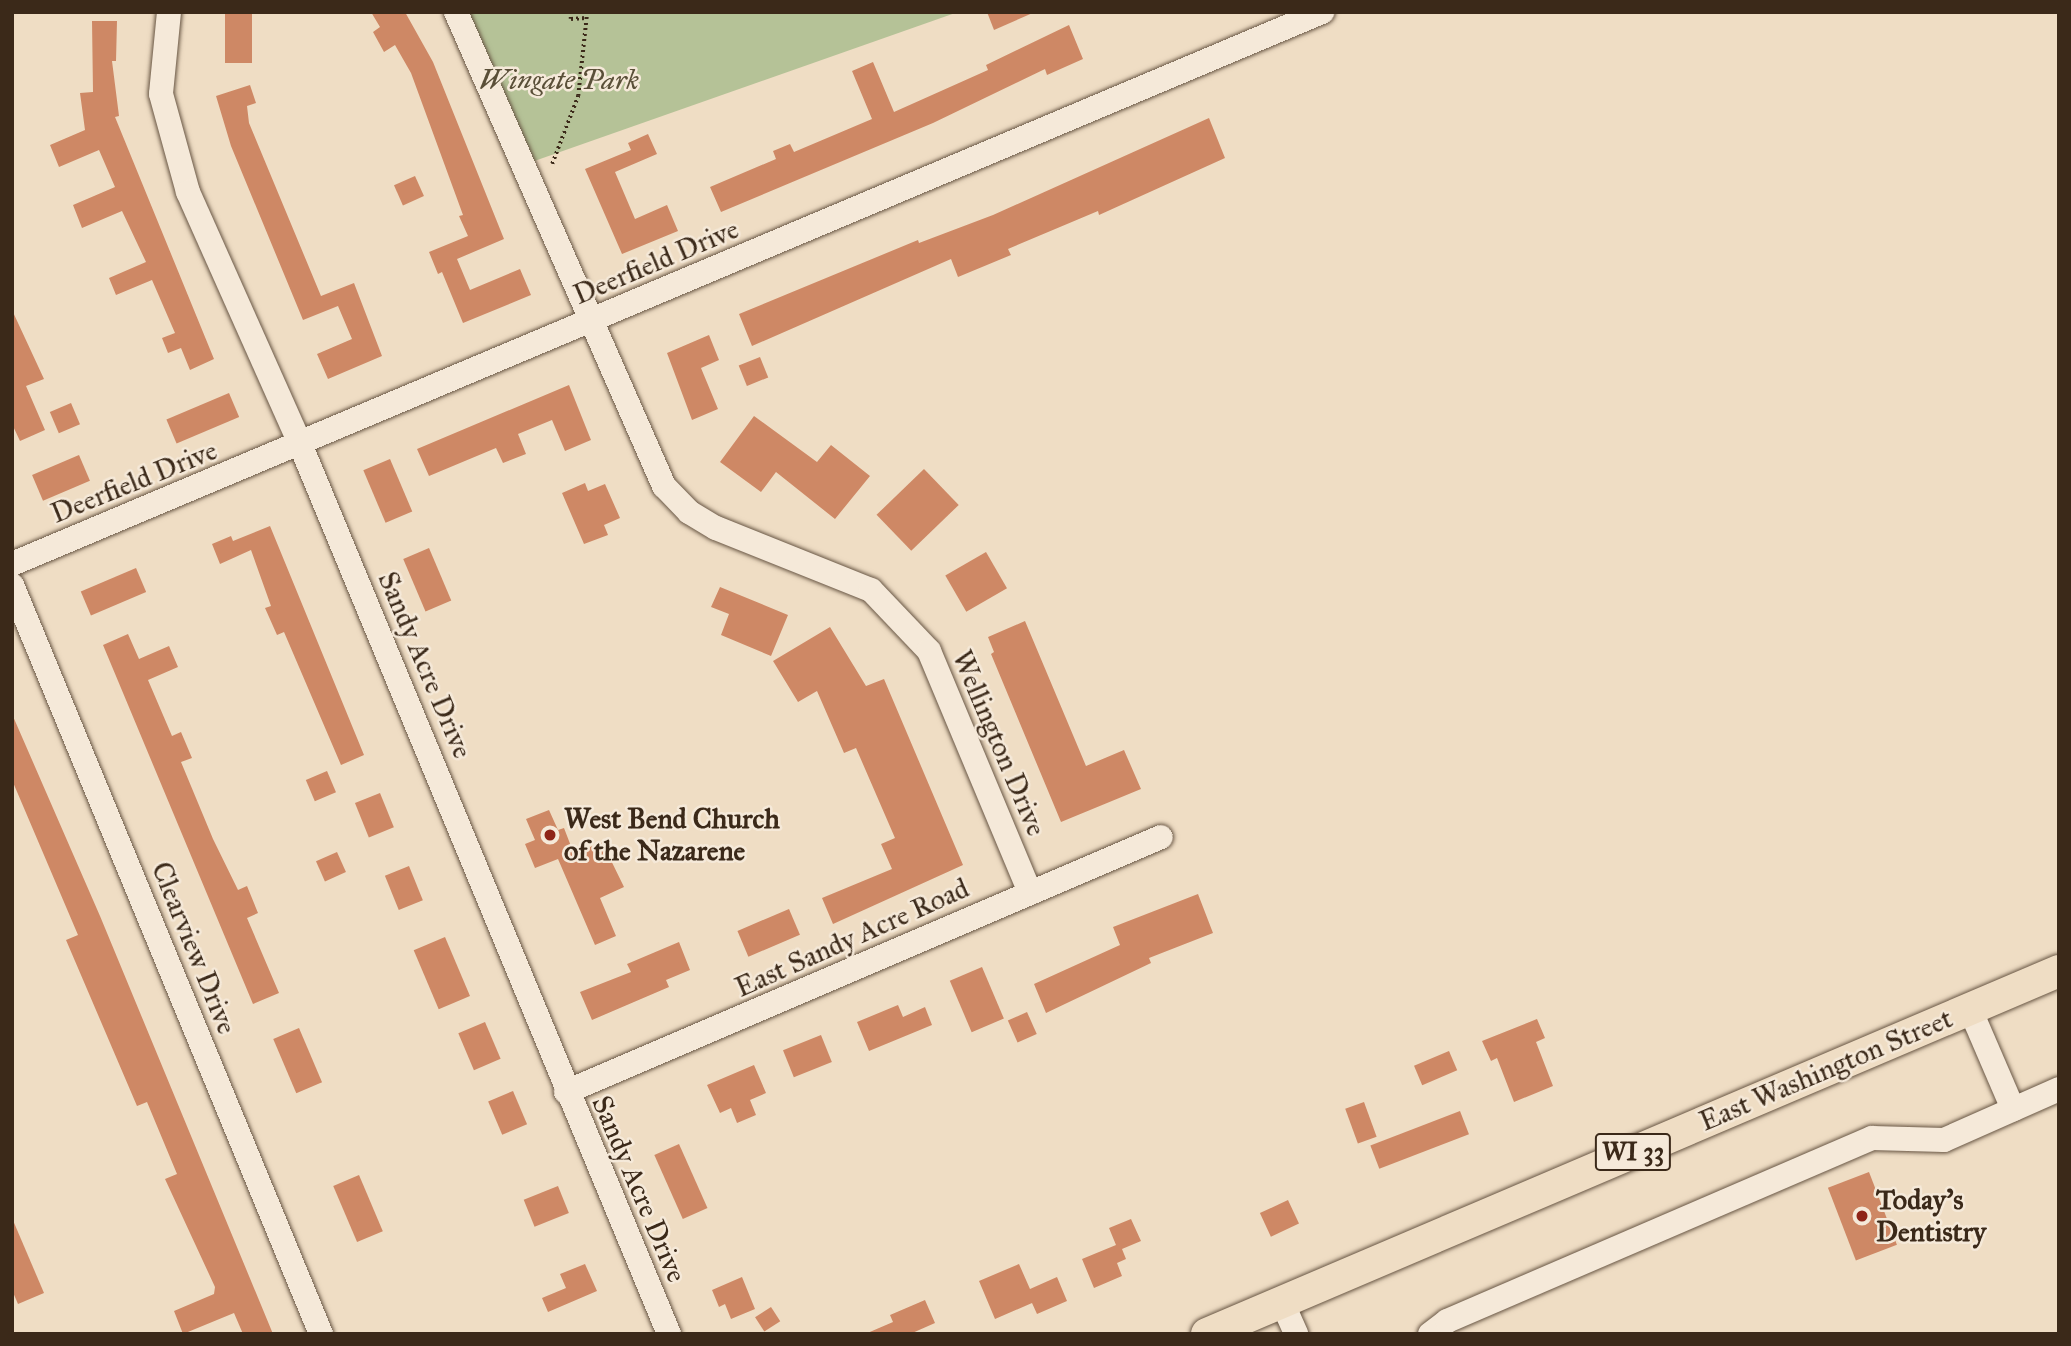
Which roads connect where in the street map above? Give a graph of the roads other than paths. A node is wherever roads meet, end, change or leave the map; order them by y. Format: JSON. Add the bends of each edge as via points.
{"nodes":[{"id":1,"x":169,"y":12,"type":"edge"},
{"id":2,"x":456,"y":12,"type":"edge"},
{"id":3,"x":1322,"y":12,"type":"edge"},
{"id":4,"x":590,"y":322,"type":"junction"},
{"id":5,"x":301,"y":446,"type":"junction"},
{"id":6,"x":12,"y":564,"type":"edge"},
{"id":7,"x":12,"y":585,"type":"edge"},
{"id":8,"x":1161,"y":837,"type":"dead end"},
{"id":9,"x":1030,"y":892,"type":"junction"},
{"id":10,"x":2059,"y":971,"type":"edge"},
{"id":11,"x":1970,"y":1009,"type":"junction"},
{"id":12,"x":2059,"y":1089,"type":"edge"},
{"id":13,"x":565,"y":1092,"type":"junction"},
{"id":14,"x":2013,"y":1109,"type":"junction"},
{"id":15,"x":1282,"y":1302,"type":"junction"},
{"id":16,"x":321,"y":1334,"type":"edge"},
{"id":17,"x":669,"y":1334,"type":"edge"},
{"id":18,"x":1207,"y":1334,"type":"edge"},
{"id":19,"x":1296,"y":1334,"type":"edge"},
{"id":20,"x":1430,"y":1334,"type":"edge"}],
"edges":[{"from":1,"to":5,"type":"street","name":"Sandy Acre Drive","via":[[161,94],[188,192]]},
{"from":2,"to":4,"type":"street","name":"Wellington Drive"},
{"from":3,"to":4,"type":"street","name":"Deerfield Drive"},
{"from":4,"to":5,"type":"street","name":"Deerfield Drive"},
{"from":4,"to":9,"type":"street","name":"Wellington Drive","via":[[664,486],[689,512],[716,528],[871,590],[929,651]]},
{"from":5,"to":6,"type":"street","name":"Deerfield Drive"},
{"from":5,"to":13,"type":"street","name":"Sandy Acre Drive"},
{"from":7,"to":16,"type":"street","name":"Clearview Drive"},
{"from":8,"to":9,"type":"street","name":"East Sandy Acre Road"},
{"from":9,"to":13,"type":"street","name":"East Sandy Acre Road"},
{"from":10,"to":11,"type":"main road","name":"East Washington Street","number":"WI 33"},
{"from":11,"to":14,"type":"street"},
{"from":11,"to":15,"type":"main road","name":"East Washington Street","number":"WI 33"},
{"from":12,"to":14,"type":"street"},
{"from":13,"to":17,"type":"street","name":"Sandy Acre Drive"},
{"from":14,"to":20,"type":"street","via":[[1944,1140],[1872,1138],[1447,1321]]},
{"from":15,"to":18,"type":"main road","name":"East Washington Street","number":"WI 33"},
{"from":15,"to":19,"type":"street"}]}
